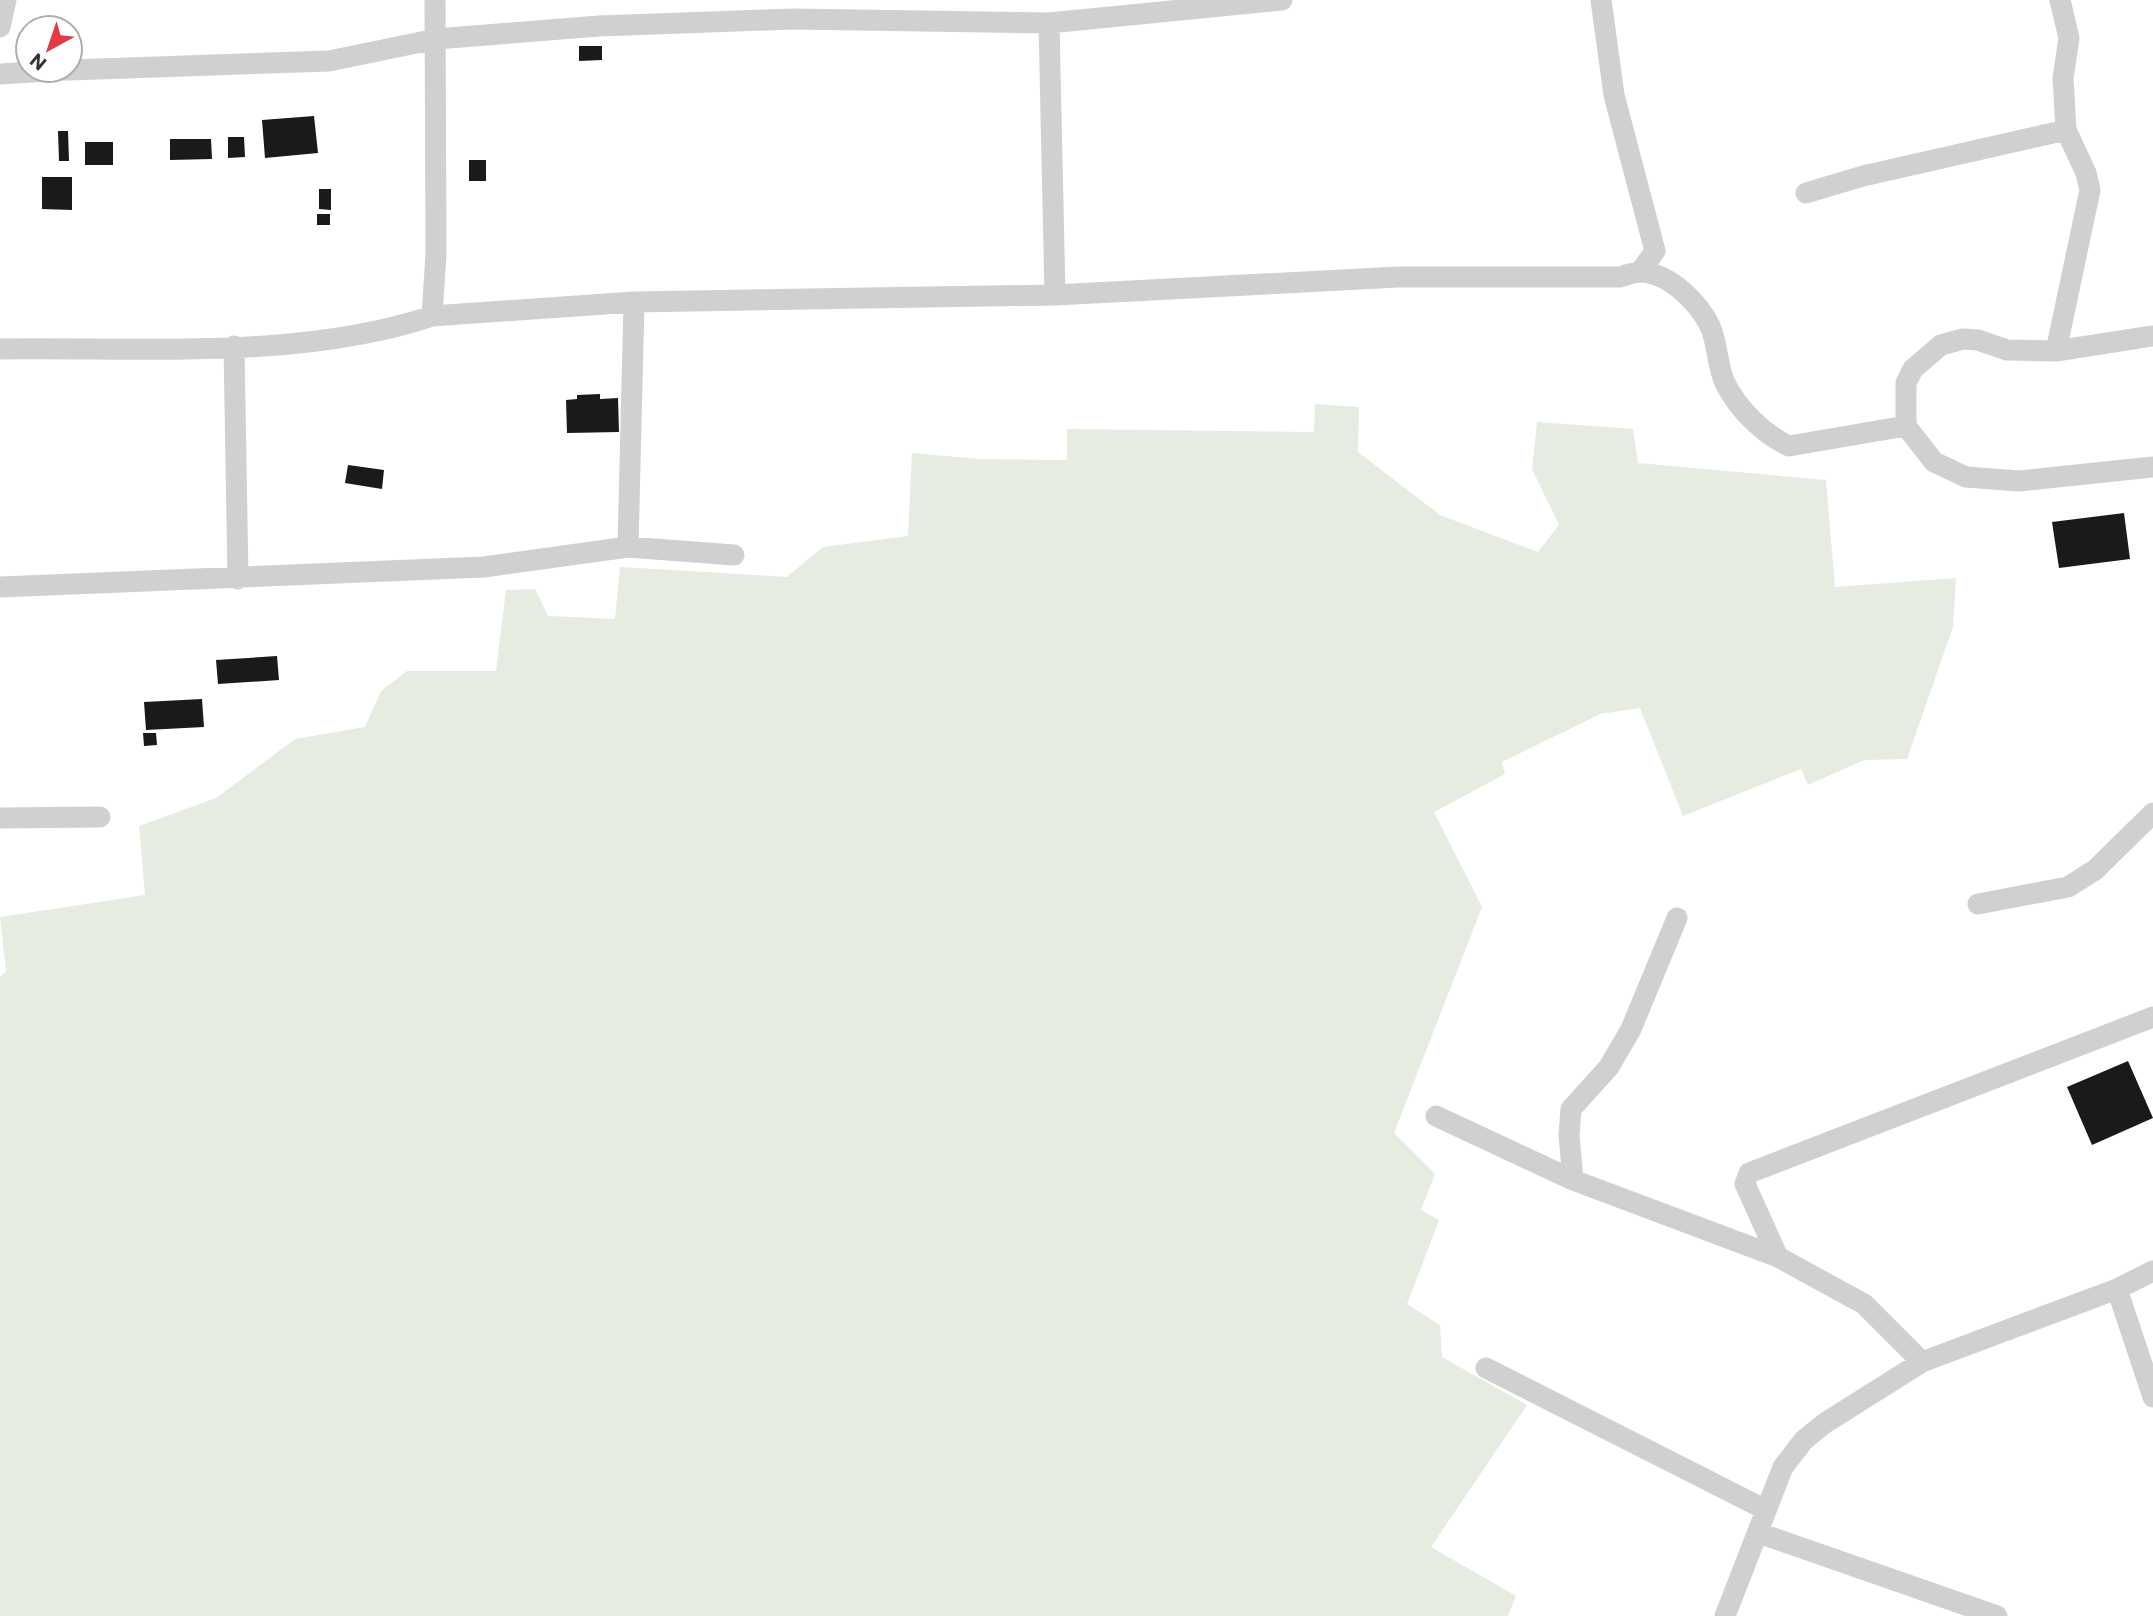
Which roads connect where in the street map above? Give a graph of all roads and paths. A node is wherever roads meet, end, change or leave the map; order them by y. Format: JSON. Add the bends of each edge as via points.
{"nodes":[{"id":1,"x":6,"y":0,"type":"edge"},
{"id":2,"x":435,"y":0,"type":"edge"},
{"id":3,"x":1282,"y":0,"type":"edge"},
{"id":4,"x":1601,"y":0,"type":"edge"},
{"id":5,"x":2060,"y":0,"type":"edge"},
{"id":6,"x":1191,"y":4,"type":"edge"},
{"id":7,"x":1049,"y":23,"type":"junction"},
{"id":8,"x":0,"y":27,"type":"edge"},
{"id":9,"x":436,"y":39,"type":"junction"},
{"id":10,"x":84,"y":69,"type":"edge"},
{"id":11,"x":2066,"y":130,"type":"junction"},
{"id":12,"x":1806,"y":193,"type":"dead end"},
{"id":13,"x":1655,"y":251,"type":"junction"},
{"id":14,"x":1640,"y":272,"type":"junction"},
{"id":15,"x":1667,"y":278,"type":"junction"},
{"id":16,"x":1055,"y":295,"type":"junction"},
{"id":17,"x":634,"y":302,"type":"junction"},
{"id":18,"x":432,"y":317,"type":"junction"},
{"id":19,"x":2153,"y":337,"type":"edge"},
{"id":20,"x":234,"y":346,"type":"junction"},
{"id":21,"x":0,"y":349,"type":"edge"},
{"id":22,"x":2056,"y":351,"type":"junction"},
{"id":23,"x":1906,"y":426,"type":"junction"},
{"id":24,"x":2153,"y":467,"type":"edge"},
{"id":25,"x":628,"y":547,"type":"junction"},
{"id":26,"x":734,"y":555,"type":"dead end"},
{"id":27,"x":238,"y":579,"type":"junction"},
{"id":28,"x":0,"y":587,"type":"edge"},
{"id":29,"x":2153,"y":813,"type":"edge"},
{"id":30,"x":100,"y":817,"type":"dead end"},
{"id":31,"x":0,"y":818,"type":"edge"},
{"id":32,"x":1979,"y":904,"type":"dead end"},
{"id":33,"x":1677,"y":918,"type":"dead end"},
{"id":34,"x":2153,"y":1017,"type":"edge"},
{"id":35,"x":1436,"y":1116,"type":"dead end"},
{"id":36,"x":1573,"y":1180,"type":"junction"},
{"id":37,"x":1778,"y":1256,"type":"junction"},
{"id":38,"x":2153,"y":1271,"type":"edge"},
{"id":39,"x":2117,"y":1289,"type":"junction"},
{"id":40,"x":1922,"y":1362,"type":"junction"},
{"id":41,"x":1486,"y":1368,"type":"dead end"},
{"id":42,"x":2153,"y":1397,"type":"edge"},
{"id":43,"x":1766,"y":1510,"type":"junction"},
{"id":44,"x":1759,"y":1533,"type":"junction"},
{"id":45,"x":1725,"y":1616,"type":"edge"},
{"id":46,"x":1997,"y":1616,"type":"edge"}],
"edges":[{"from":1,"to":8,"type":"street"},
{"from":2,"to":9,"type":"street"},
{"from":3,"to":6,"type":"street"},
{"from":4,"to":13,"type":"street","via":[[1614,95]]},
{"from":5,"to":11,"type":"street","via":[[2069,38],[2063,78]]},
{"from":6,"to":7,"type":"street"},
{"from":7,"to":9,"type":"street","via":[[793,19],[599,26]]},
{"from":7,"to":16,"type":"street"},
{"from":9,"to":10,"type":"street","via":[[328,61]]},
{"from":9,"to":18,"type":"street"},
{"from":11,"to":12,"type":"street"},
{"from":11,"to":22,"type":"street","via":[[2090,190]]},
{"from":13,"to":14,"type":"street"},
{"from":13,"to":15,"type":"street"},
{"from":14,"to":15,"type":"street"},
{"from":14,"to":16,"type":"street","via":[[1620,277],[1398,276]]},
{"from":15,"to":23,"type":"street","via":[[1710,326],[1725,383],[1773,439],[1789,446]]},
{"from":16,"to":17,"type":"street"},
{"from":17,"to":18,"type":"street"},
{"from":17,"to":25,"type":"street"},
{"from":18,"to":20,"type":"street","via":[[340,340]]},
{"from":19,"to":22,"type":"street"},
{"from":20,"to":21,"type":"street"},
{"from":20,"to":27,"type":"street"},
{"from":22,"to":23,"type":"street","via":[[2007,350],[1963,339],[1941,345],[1913,369],[1906,383]]},
{"from":23,"to":24,"type":"street","via":[[1934,462],[1966,477],[2019,481]]},
{"from":25,"to":26,"type":"street"},
{"from":25,"to":27,"type":"street","via":[[484,567]]},
{"from":27,"to":28,"type":"street"},
{"from":29,"to":32,"type":"street","via":[[2095,870],[2068,887]]},
{"from":30,"to":31,"type":"street"},
{"from":33,"to":36,"type":"street","via":[[1631,1029],[1609,1067],[1571,1109]]},
{"from":34,"to":37,"type":"street","via":[[1749,1173],[1745,1184]]},
{"from":35,"to":36,"type":"street"},
{"from":36,"to":37,"type":"street"},
{"from":37,"to":40,"type":"street","via":[[1864,1304]]},
{"from":38,"to":39,"type":"street"},
{"from":39,"to":40,"type":"street"},
{"from":39,"to":42,"type":"street"},
{"from":40,"to":43,"type":"street","via":[[1804,1440],[1783,1467]]},
{"from":41,"to":43,"type":"street"},
{"from":43,"to":44,"type":"street"},
{"from":44,"to":45,"type":"street"},
{"from":44,"to":46,"type":"street"}]}
